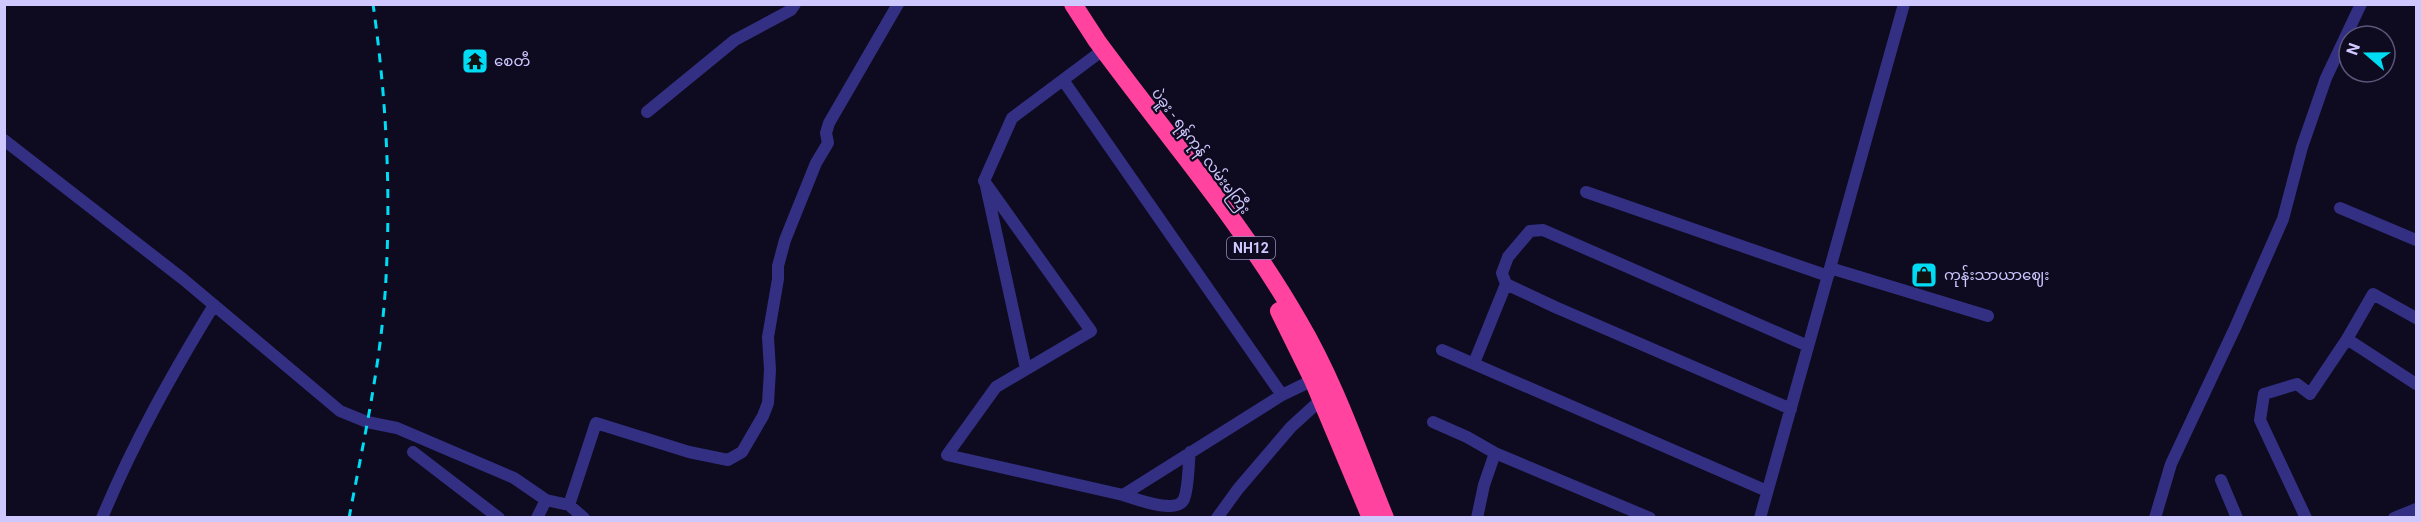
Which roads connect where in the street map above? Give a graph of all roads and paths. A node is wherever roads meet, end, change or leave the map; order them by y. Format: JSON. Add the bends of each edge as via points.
{"nodes":[{"id":1,"x":795,"y":4,"type":"edge"},
{"id":2,"x":898,"y":4,"type":"edge"},
{"id":3,"x":1061,"y":4,"type":"edge"},
{"id":4,"x":1073,"y":4,"type":"edge"},
{"id":5,"x":1904,"y":4,"type":"edge"},
{"id":6,"x":2361,"y":4,"type":"edge"},
{"id":7,"x":1099,"y":53,"type":"junction"},
{"id":8,"x":1063,"y":80,"type":"junction"},
{"id":9,"x":647,"y":112,"type":"dead end"},
{"id":10,"x":4,"y":140,"type":"edge"},
{"id":11,"x":984,"y":181,"type":"junction"},
{"id":12,"x":1586,"y":192,"type":"dead end"},
{"id":13,"x":2340,"y":208,"type":"dead end"},
{"id":14,"x":2416,"y":240,"type":"edge"},
{"id":15,"x":1829,"y":272,"type":"junction"},
{"id":16,"x":1506,"y":284,"type":"junction"},
{"id":17,"x":214,"y":305,"type":"junction"},
{"id":18,"x":1988,"y":316,"type":"dead end"},
{"id":19,"x":2416,"y":318,"type":"edge"},
{"id":20,"x":2347,"y":339,"type":"junction"},
{"id":21,"x":1808,"y":346,"type":"junction"},
{"id":22,"x":1443,"y":350,"type":"dead end"},
{"id":23,"x":1474,"y":363,"type":"junction"},
{"id":24,"x":1026,"y":369,"type":"junction"},
{"id":25,"x":1313,"y":380,"type":"junction"},
{"id":26,"x":2416,"y":384,"type":"edge"},
{"id":27,"x":1327,"y":394,"type":"junction"},
{"id":28,"x":1282,"y":395,"type":"junction"},
{"id":29,"x":1791,"y":409,"type":"junction"},
{"id":30,"x":1433,"y":422,"type":"dead end"},
{"id":31,"x":1190,"y":452,"type":"junction"},
{"id":32,"x":413,"y":453,"type":"dead end"},
{"id":33,"x":1495,"y":453,"type":"junction"},
{"id":34,"x":2222,"y":480,"type":"dead end"},
{"id":35,"x":1767,"y":491,"type":"junction"},
{"id":36,"x":1123,"y":495,"type":"junction"},
{"id":37,"x":546,"y":500,"type":"junction"},
{"id":38,"x":569,"y":505,"type":"junction"},
{"id":39,"x":102,"y":518,"type":"edge"},
{"id":40,"x":499,"y":518,"type":"edge"},
{"id":41,"x":537,"y":518,"type":"edge"},
{"id":42,"x":584,"y":518,"type":"edge"},
{"id":43,"x":1217,"y":518,"type":"edge"},
{"id":44,"x":1371,"y":518,"type":"edge"},
{"id":45,"x":1385,"y":518,"type":"edge"},
{"id":46,"x":1477,"y":518,"type":"edge"},
{"id":47,"x":1650,"y":518,"type":"edge"},
{"id":48,"x":1760,"y":518,"type":"edge"},
{"id":49,"x":2155,"y":518,"type":"edge"},
{"id":50,"x":2237,"y":518,"type":"edge"},
{"id":51,"x":2306,"y":518,"type":"edge"},
{"id":52,"x":2394,"y":518,"type":"edge"},
{"id":53,"x":2413,"y":518,"type":"edge"}],
"edges":[{"from":1,"to":9,"type":"street","via":[[791,10],[735,40]]},
{"from":2,"to":38,"type":"street","via":[[829,123],[828,143],[785,240],[768,337],[768,403],[742,453],[728,460],[689,452],[596,423]]},
{"from":3,"to":7,"type":"highway","name":"ပဲခူး - ရန်ကုန် လမ်းမကြီး","number":"NH12"},
{"from":4,"to":7,"type":"highway","name":"ပဲခူး - ရန်ကုန် လမ်းမကြီး","number":"NH12"},
{"from":5,"to":15,"type":"street"},
{"from":6,"to":49,"type":"street","via":[[2326,78],[2283,219],[2171,464]]},
{"from":7,"to":8,"type":"street"},
{"from":7,"to":25,"type":"highway","name":"ပဲခူး - ရန်ကုန် လမ်းမကြီး","number":"NH12","via":[[1258,275]]},
{"from":7,"to":27,"type":"highway","name":"ပဲခူး - ရန်ကုန် လမ်းမကြီး","number":"NH12","via":[[1267,269],[1300,322]]},
{"from":8,"to":11,"type":"street","via":[[1012,118]]},
{"from":8,"to":28,"type":"street"},
{"from":10,"to":17,"type":"street"},
{"from":11,"to":24,"type":"street"},
{"from":11,"to":24,"type":"street","via":[[1091,331]]},
{"from":12,"to":15,"type":"street"},
{"from":13,"to":14,"type":"street"},
{"from":15,"to":18,"type":"street"},
{"from":15,"to":21,"type":"street"},
{"from":16,"to":21,"type":"street","via":[[1502,273],[1508,257],[1530,231],[1543,230]]},
{"from":16,"to":23,"type":"street"},
{"from":16,"to":29,"type":"street"},
{"from":17,"to":37,"type":"street","via":[[340,411],[397,428],[503,473]]},
{"from":17,"to":39,"type":"street","via":[[167,383]]},
{"from":19,"to":20,"type":"street","via":[[2373,294]]},
{"from":20,"to":26,"type":"street"},
{"from":20,"to":51,"type":"street","via":[[2310,394],[2297,384],[2264,394],[2260,420]]},
{"from":21,"to":29,"type":"street"},
{"from":22,"to":23,"type":"street"},
{"from":23,"to":35,"type":"street"},
{"from":24,"to":36,"type":"street","via":[[996,387],[947,455]]},
{"from":25,"to":27,"type":"highway","name":"ပဲခူး - ရန်ကုန် လမ်းမကြီး","number":"NH12"},
{"from":25,"to":28,"type":"street"},
{"from":27,"to":43,"type":"street","via":[[1291,427]]},
{"from":27,"to":44,"type":"highway","name":"ပဲခူး - ရန်ကုန် လမ်းမကြီး","number":"NH12"},
{"from":27,"to":45,"type":"highway","name":"ပဲခူး - ရန်ကုန် လမ်းမကြီး","number":"NH12"},
{"from":28,"to":31,"type":"street"},
{"from":29,"to":35,"type":"street"},
{"from":30,"to":33,"type":"street"},
{"from":31,"to":36,"type":"street"},
{"from":31,"to":36,"type":"street","via":[[1184,500],[1177,506]]},
{"from":32,"to":40,"type":"street"},
{"from":33,"to":46,"type":"street"},
{"from":33,"to":47,"type":"street"},
{"from":34,"to":50,"type":"street"},
{"from":35,"to":48,"type":"street"},
{"from":37,"to":38,"type":"street"},
{"from":37,"to":41,"type":"street"},
{"from":38,"to":42,"type":"street"},
{"from":52,"to":53,"type":"street","via":[[2416,509]]}]}
